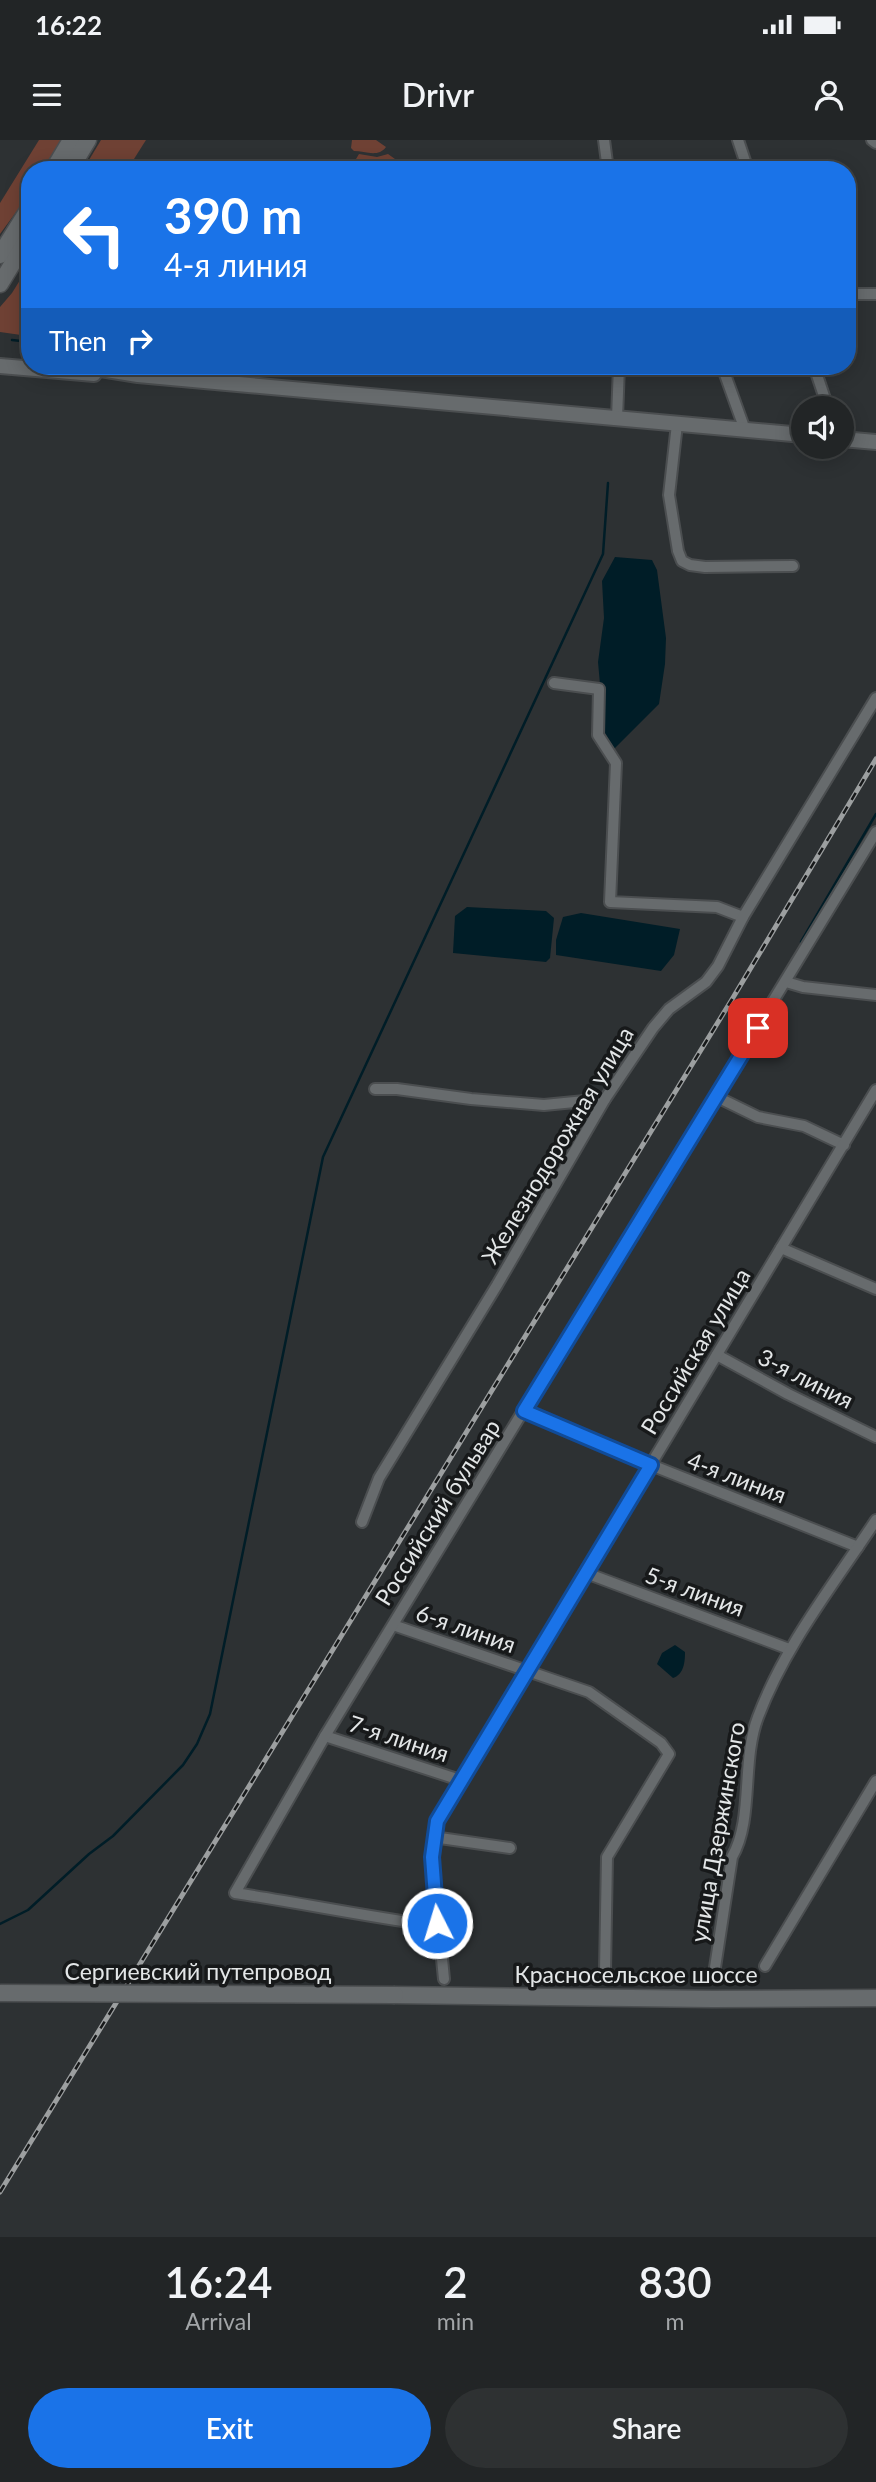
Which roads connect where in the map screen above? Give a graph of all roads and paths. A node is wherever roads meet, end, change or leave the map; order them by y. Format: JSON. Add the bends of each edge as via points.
{"nodes":[{"id":1,"x":71,"y":140,"type":"edge"},
{"id":2,"x":88,"y":140,"type":"edge"},
{"id":3,"x":604,"y":140,"type":"edge"},
{"id":4,"x":737,"y":140,"type":"edge"},
{"id":5,"x":58,"y":161,"type":"edge"},
{"id":6,"x":75,"y":161,"type":"edge"},
{"id":7,"x":607,"y":161,"type":"edge"},
{"id":8,"x":745,"y":161,"type":"edge"},
{"id":9,"x":21,"y":221,"type":"edge"},
{"id":10,"x":21,"y":250,"type":"edge"},
{"id":11,"x":0,"y":255,"type":"edge"},
{"id":12,"x":0,"y":284,"type":"edge"},
{"id":13,"x":856,"y":294,"type":"edge"},
{"id":14,"x":876,"y":294,"type":"edge"},
{"id":15,"x":0,"y":359,"type":"edge"},
{"id":16,"x":21,"y":360,"type":"edge"},
{"id":17,"x":0,"y":366,"type":"edge"},
{"id":18,"x":21,"y":368,"type":"edge"},
{"id":19,"x":103,"y":375,"type":"edge"},
{"id":20,"x":138,"y":375,"type":"joint"},
{"id":21,"x":619,"y":375,"type":"edge"},
{"id":22,"x":725,"y":375,"type":"edge"},
{"id":23,"x":817,"y":375,"type":"edge"},
{"id":24,"x":824,"y":396,"type":"edge"},
{"id":25,"x":617,"y":418,"type":"junction"},
{"id":26,"x":677,"y":424,"type":"junction"},
{"id":27,"x":745,"y":430,"type":"junction"},
{"id":28,"x":791,"y":434,"type":"edge"},
{"id":29,"x":854,"y":440,"type":"edge"},
{"id":30,"x":876,"y":443,"type":"edge"},
{"id":31,"x":793,"y":566,"type":"dead end"},
{"id":32,"x":554,"y":682,"type":"dead end"},
{"id":33,"x":876,"y":698,"type":"edge"},
{"id":34,"x":876,"y":832,"type":"edge"},
{"id":35,"x":743,"y":917,"type":"junction"},
{"id":36,"x":786,"y":982,"type":"junction"},
{"id":37,"x":876,"y":995,"type":"edge"},
{"id":38,"x":375,"y":1090,"type":"dead end"},
{"id":39,"x":876,"y":1090,"type":"edge"},
{"id":40,"x":715,"y":1096,"type":"junction"},
{"id":41,"x":606,"y":1099,"type":"junction"},
{"id":42,"x":844,"y":1145,"type":"junction"},
{"id":43,"x":781,"y":1248,"type":"junction"},
{"id":44,"x":876,"y":1289,"type":"edge"},
{"id":45,"x":717,"y":1355,"type":"junction"},
{"id":46,"x":524,"y":1411,"type":"junction"},
{"id":47,"x":876,"y":1437,"type":"edge"},
{"id":48,"x":651,"y":1465,"type":"junction"},
{"id":49,"x":876,"y":1520,"type":"edge"},
{"id":50,"x":362,"y":1522,"type":"dead end"},
{"id":51,"x":858,"y":1547,"type":"junction"},
{"id":52,"x":586,"y":1573,"type":"junction"},
{"id":53,"x":393,"y":1625,"type":"junction"},
{"id":54,"x":789,"y":1649,"type":"junction"},
{"id":55,"x":528,"y":1671,"type":"junction"},
{"id":56,"x":325,"y":1736,"type":"junction"},
{"id":57,"x":460,"y":1780,"type":"junction"},
{"id":58,"x":876,"y":1781,"type":"edge"},
{"id":59,"x":433,"y":1837,"type":"junction"},
{"id":60,"x":510,"y":1847,"type":"dead end"},
{"id":61,"x":437,"y":1923,"type":"junction"},
{"id":62,"x":765,"y":1966,"type":"dead end"},
{"id":63,"x":605,"y":1971,"type":"dead end"},
{"id":64,"x":714,"y":1974,"type":"dead end"},
{"id":65,"x":444,"y":1979,"type":"dead end"},
{"id":66,"x":0,"y":1993,"type":"edge"},
{"id":67,"x":396,"y":1995,"type":"joint"},
{"id":68,"x":876,"y":1998,"type":"edge"}],
"edges":[{"from":1,"to":5,"type":"main road"},
{"from":2,"to":6,"type":"main road"},
{"from":3,"to":7,"type":"street"},
{"from":4,"to":8,"type":"street"},
{"from":9,"to":11,"type":"main road"},
{"from":10,"to":12,"type":"main road"},
{"from":13,"to":14,"type":"street"},
{"from":15,"to":16,"type":"street"},
{"from":17,"to":18,"type":"street"},
{"from":19,"to":20,"type":"street"},
{"from":20,"to":25,"type":"street"},
{"from":21,"to":25,"type":"street"},
{"from":22,"to":27,"type":"street"},
{"from":23,"to":24,"type":"street"},
{"from":25,"to":26,"type":"street"},
{"from":26,"to":27,"type":"street"},
{"from":26,"to":31,"type":"street","via":[[669,495],[682,561],[705,567]]},
{"from":27,"to":28,"type":"street"},
{"from":29,"to":30,"type":"street"},
{"from":32,"to":35,"type":"street","via":[[599,689],[598,735],[616,763],[610,902],[717,907]]},
{"from":33,"to":35,"type":"street","name":"Железнодорожная улица"},
{"from":34,"to":36,"type":"street","name":"Российский бульвар"},
{"from":35,"to":41,"type":"street","name":"Железнодорожная улица","via":[[706,982],[669,1009]]},
{"from":36,"to":37,"type":"street"},
{"from":36,"to":40,"type":"street","name":"Российский бульвар"},
{"from":38,"to":41,"type":"street","via":[[544,1105]]},
{"from":39,"to":42,"type":"street","name":"Российская улица"},
{"from":40,"to":42,"type":"street","via":[[758,1116],[804,1126]]},
{"from":40,"to":46,"type":"street","name":"Российский бульвар"},
{"from":41,"to":50,"type":"street","name":"Железнодорожная улица","via":[[372,1490]]},
{"from":42,"to":43,"type":"street","name":"Российская улица"},
{"from":43,"to":44,"type":"street"},
{"from":43,"to":45,"type":"street","name":"Российская улица"},
{"from":45,"to":47,"type":"street","name":"3-я линия"},
{"from":45,"to":48,"type":"street","name":"Российская улица"},
{"from":46,"to":48,"type":"street","name":"4-я линия"},
{"from":46,"to":53,"type":"street","name":"Российский бульвар"},
{"from":48,"to":51,"type":"street","name":"4-я линия"},
{"from":48,"to":52,"type":"street","name":"Российская улица"},
{"from":49,"to":51,"type":"street","name":"улица Дзержинского"},
{"from":51,"to":54,"type":"street","name":"улица Дзержинского"},
{"from":52,"to":54,"type":"street","name":"5-я линия"},
{"from":52,"to":55,"type":"street","name":"Российская улица"},
{"from":53,"to":55,"type":"street","name":"6-я линия"},
{"from":53,"to":56,"type":"street","name":"Российский бульвар"},
{"from":54,"to":64,"type":"street","name":"улица Дзержинского","via":[[757,1718],[748,1751],[742,1841],[733,1857]]},
{"from":55,"to":57,"type":"street","name":"Российская улица"},
{"from":55,"to":63,"type":"street","name":"6-я линия","via":[[589,1692],[661,1743],[669,1755],[607,1857]]},
{"from":56,"to":57,"type":"street","name":"7-я линия"},
{"from":56,"to":61,"type":"street","name":"Российский бульвар","via":[[236,1893],[372,1917]]},
{"from":57,"to":59,"type":"street","name":"Российская улица"},
{"from":58,"to":62,"type":"street"},
{"from":59,"to":60,"type":"street"},
{"from":59,"to":61,"type":"street","name":"Российская улица"},
{"from":61,"to":65,"type":"street","name":"Российская улица"},
{"from":66,"to":67,"type":"main road","name":"Сергиевский путепровод","bridge":true},
{"from":67,"to":68,"type":"main road","name":"Красносельское шоссе"}]}
